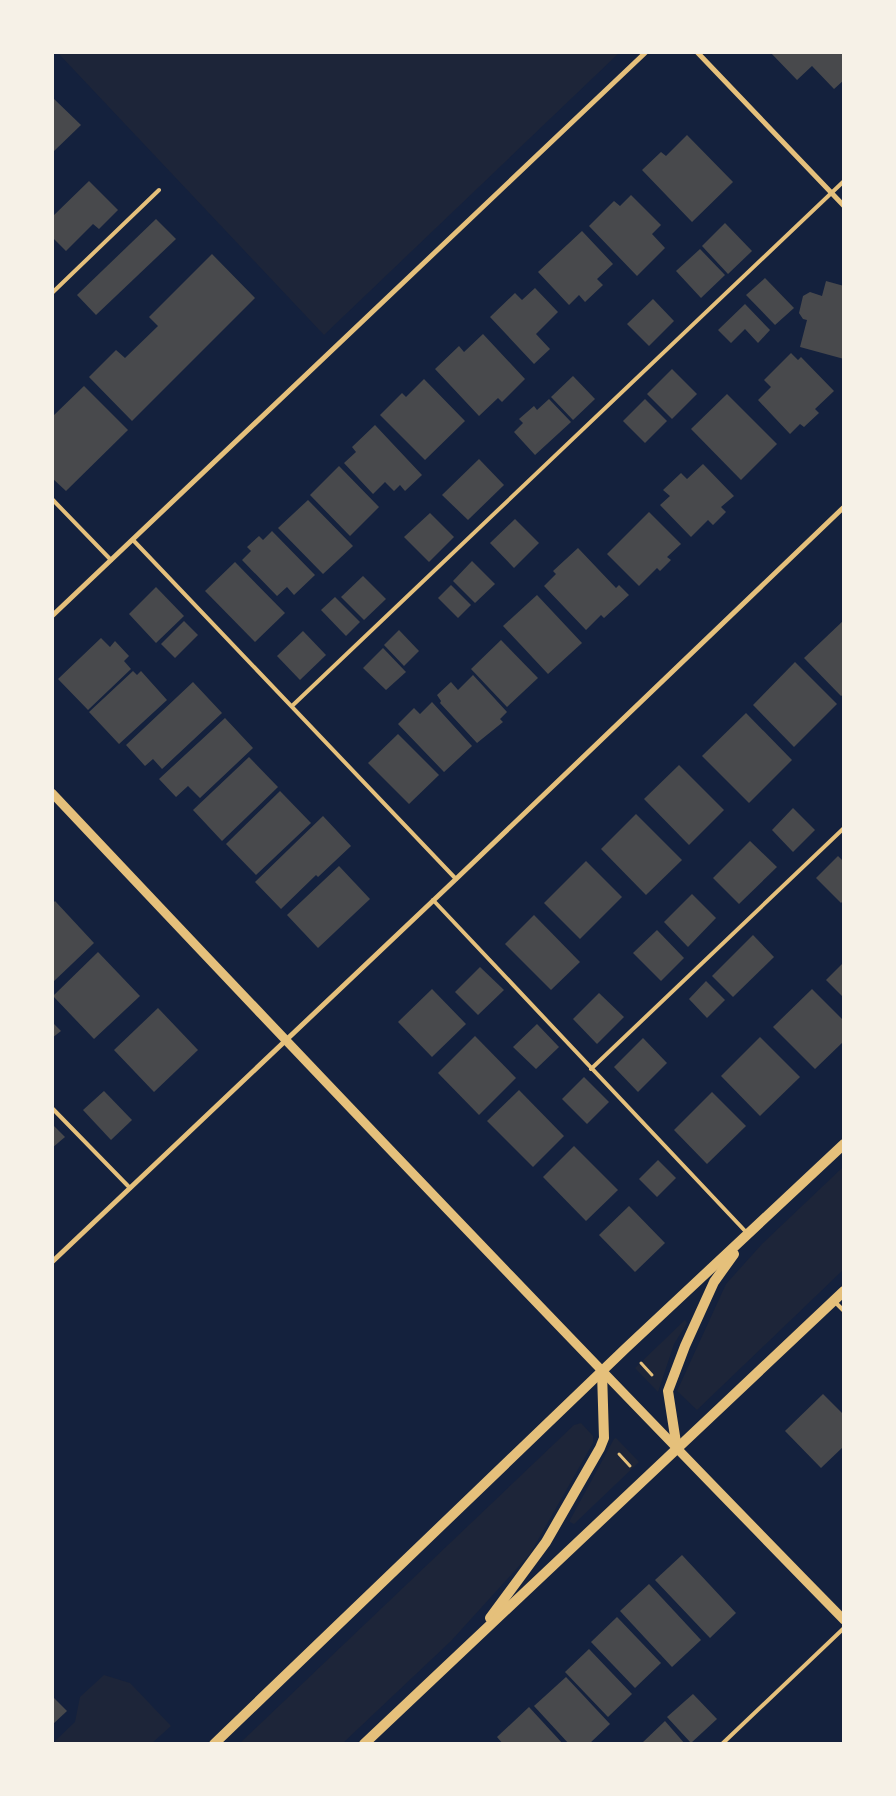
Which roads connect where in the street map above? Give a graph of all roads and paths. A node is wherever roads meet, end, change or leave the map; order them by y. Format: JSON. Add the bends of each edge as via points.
{"nodes":[{"id":1,"x":646,"y":52,"type":"edge"},
{"id":2,"x":697,"y":52,"type":"edge"},
{"id":3,"x":844,"y":181,"type":"edge"},
{"id":4,"x":159,"y":190,"type":"dead end"},
{"id":5,"x":831,"y":193,"type":"junction"},
{"id":6,"x":844,"y":206,"type":"edge"},
{"id":7,"x":52,"y":294,"type":"edge"},
{"id":8,"x":52,"y":499,"type":"edge"},
{"id":9,"x":844,"y":506,"type":"edge"},
{"id":10,"x":133,"y":540,"type":"junction"},
{"id":11,"x":111,"y":560,"type":"junction"},
{"id":12,"x":52,"y":616,"type":"edge"},
{"id":13,"x":292,"y":706,"type":"junction"},
{"id":14,"x":52,"y":793,"type":"edge"},
{"id":15,"x":844,"y":828,"type":"edge"},
{"id":16,"x":456,"y":879,"type":"junction"},
{"id":17,"x":433,"y":900,"type":"junction"},
{"id":18,"x":286,"y":1041,"type":"junction"},
{"id":19,"x":591,"y":1069,"type":"junction"},
{"id":20,"x":52,"y":1108,"type":"edge"},
{"id":21,"x":844,"y":1144,"type":"edge"},
{"id":22,"x":130,"y":1188,"type":"junction"},
{"id":23,"x":748,"y":1235,"type":"junction"},
{"id":24,"x":52,"y":1262,"type":"edge"},
{"id":25,"x":844,"y":1291,"type":"edge"},
{"id":26,"x":834,"y":1300,"type":"junction"},
{"id":27,"x":844,"y":1311,"type":"edge"},
{"id":28,"x":602,"y":1372,"type":"junction"},
{"id":29,"x":677,"y":1449,"type":"junction"},
{"id":30,"x":844,"y":1620,"type":"edge"},
{"id":31,"x":844,"y":1628,"type":"edge"},
{"id":32,"x":474,"y":1638,"type":"junction"},
{"id":33,"x":214,"y":1744,"type":"edge"},
{"id":34,"x":364,"y":1744,"type":"edge"},
{"id":35,"x":722,"y":1744,"type":"edge"}],
"edges":[{"from":1,"to":10,"type":"street"},
{"from":2,"to":5,"type":"street"},
{"from":3,"to":5,"type":"lane"},
{"from":4,"to":7,"type":"lane"},
{"from":5,"to":6,"type":"street"},
{"from":5,"to":13,"type":"lane"},
{"from":8,"to":11,"type":"lane"},
{"from":9,"to":16,"type":"street"},
{"from":10,"to":11,"type":"street"},
{"from":10,"to":13,"type":"lane"},
{"from":11,"to":12,"type":"street"},
{"from":13,"to":16,"type":"lane"},
{"from":14,"to":18,"type":"street"},
{"from":15,"to":19,"type":"lane"},
{"from":16,"to":17,"type":"street"},
{"from":17,"to":18,"type":"street"},
{"from":17,"to":19,"type":"lane"},
{"from":18,"to":22,"type":"street"},
{"from":18,"to":28,"type":"street"},
{"from":19,"to":23,"type":"lane"},
{"from":20,"to":22,"type":"lane"},
{"from":21,"to":23,"type":"main road"},
{"from":22,"to":24,"type":"street"},
{"from":23,"to":28,"type":"main road"},
{"from":23,"to":29,"type":"main road","via":[[714,1282],[672,1378],[668,1391]]},
{"from":25,"to":26,"type":"main road"},
{"from":26,"to":27,"type":"lane"},
{"from":26,"to":29,"type":"main road"},
{"from":28,"to":29,"type":"street"},
{"from":28,"to":32,"type":"main road","via":[[604,1438],[600,1448],[546,1542]]},
{"from":28,"to":33,"type":"main road"},
{"from":29,"to":30,"type":"street"},
{"from":29,"to":32,"type":"main road"},
{"from":31,"to":35,"type":"lane"},
{"from":32,"to":34,"type":"main road"}]}
